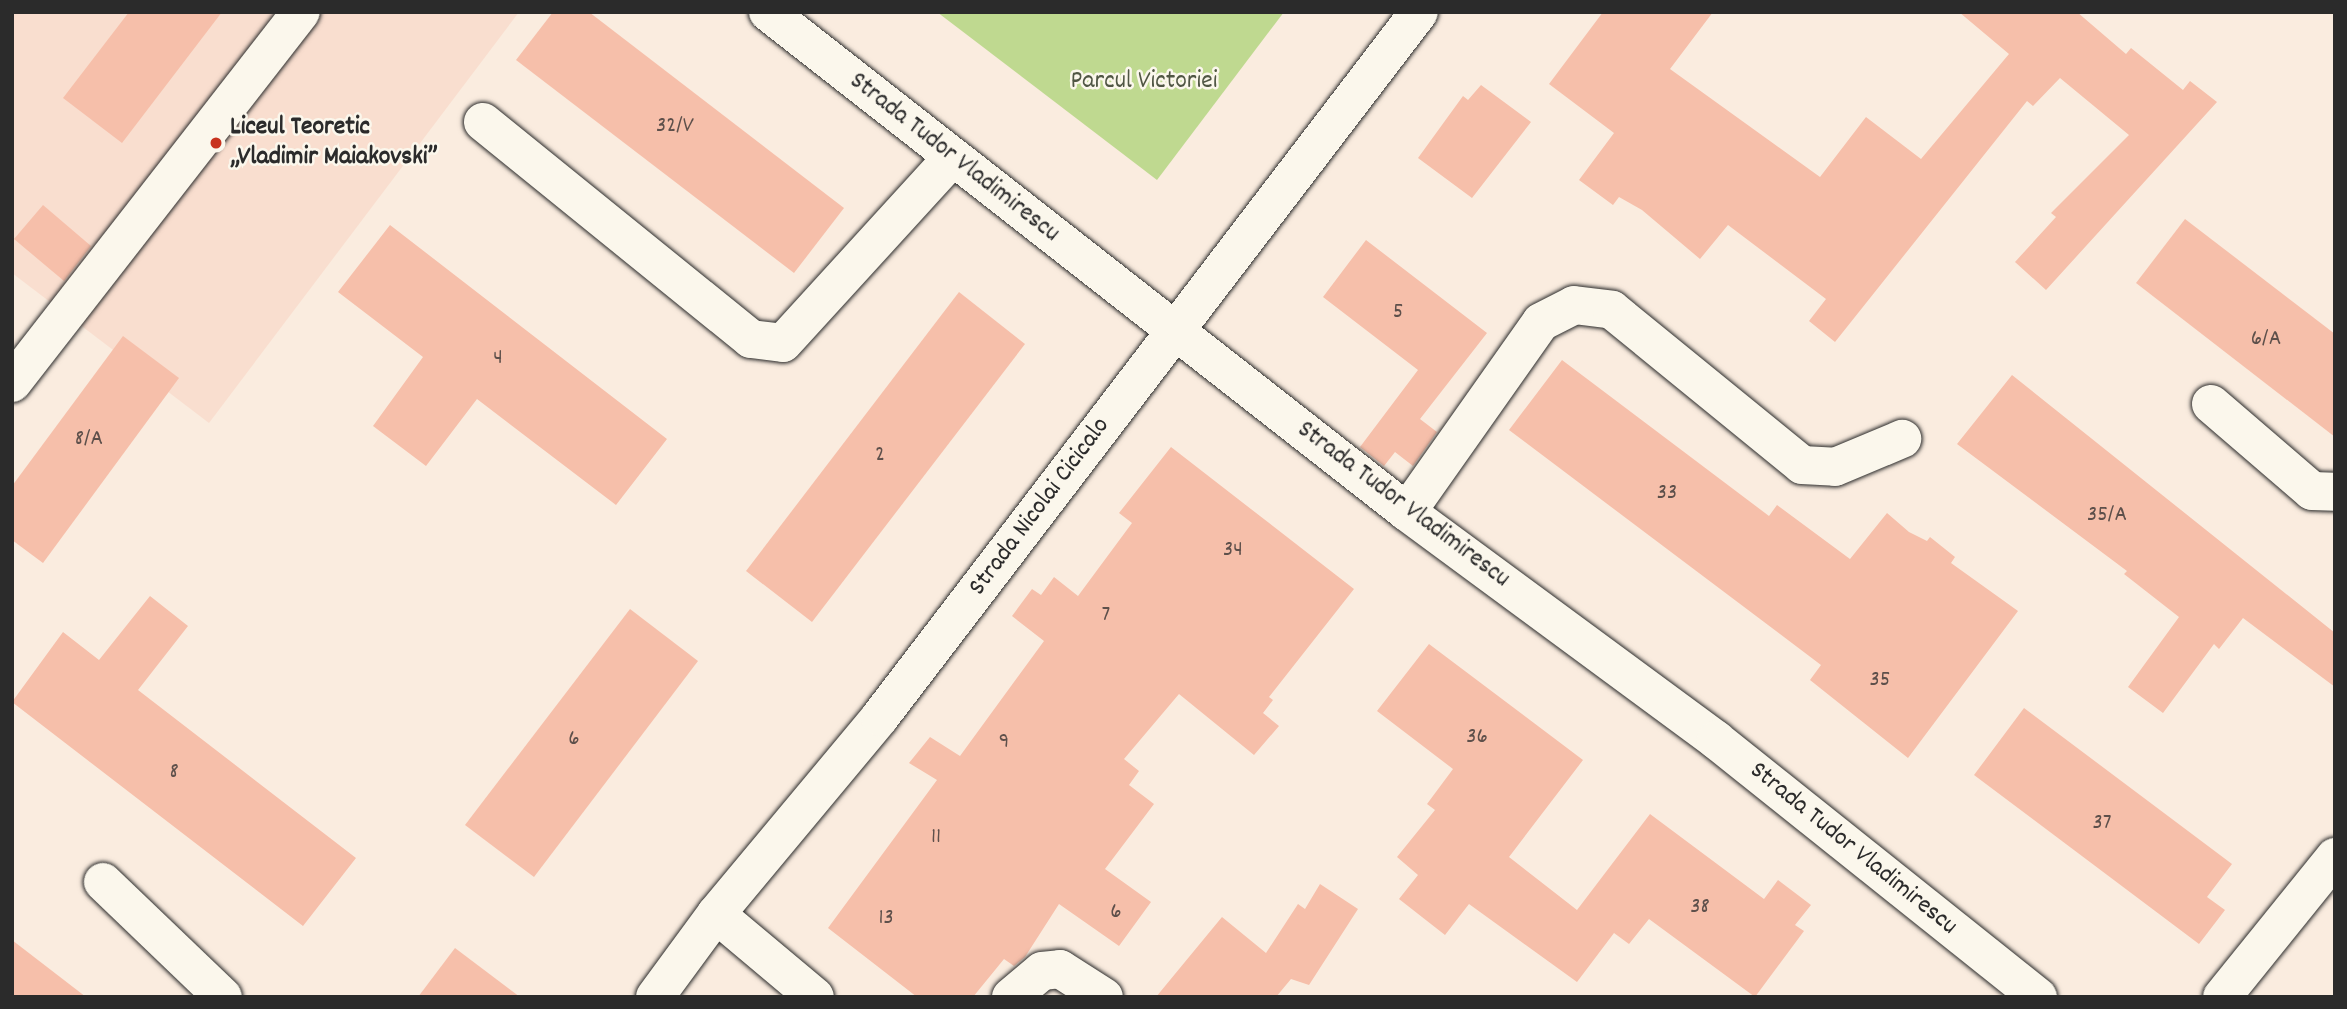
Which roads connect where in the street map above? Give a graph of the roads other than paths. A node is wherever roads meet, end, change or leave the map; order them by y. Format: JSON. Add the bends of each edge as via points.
{"nodes":[{"id":1,"x":302,"y":12,"type":"edge"},
{"id":2,"x":768,"y":12,"type":"edge"},
{"id":3,"x":1419,"y":12,"type":"edge"},
{"id":4,"x":483,"y":122,"type":"dead end"},
{"id":5,"x":952,"y":158,"type":"junction"},
{"id":6,"x":1175,"y":328,"type":"junction"},
{"id":7,"x":12,"y":383,"type":"edge"},
{"id":8,"x":2211,"y":404,"type":"dead end"},
{"id":9,"x":1902,"y":439,"type":"dead end"},
{"id":10,"x":2335,"y":492,"type":"edge"},
{"id":11,"x":1407,"y":512,"type":"junction"},
{"id":12,"x":2335,"y":857,"type":"edge"},
{"id":13,"x":103,"y":882,"type":"dead end"},
{"id":14,"x":716,"y":914,"type":"junction"},
{"id":15,"x":223,"y":997,"type":"edge"},
{"id":16,"x":655,"y":997,"type":"edge"},
{"id":17,"x":815,"y":997,"type":"edge"},
{"id":18,"x":1011,"y":997,"type":"edge"},
{"id":19,"x":1104,"y":997,"type":"edge"},
{"id":20,"x":2038,"y":997,"type":"edge"},
{"id":21,"x":2222,"y":997,"type":"edge"}],
"edges":[{"from":1,"to":7,"type":"street"},
{"from":2,"to":5,"type":"street","name":"Strada Tudor Vladimirescu"},
{"from":3,"to":6,"type":"street","name":"Strada Nicolai Cicicalo"},
{"from":4,"to":5,"type":"street","via":[[751,339],[783,343]]},
{"from":5,"to":6,"type":"street","name":"Strada Tudor Vladimirescu"},
{"from":6,"to":11,"type":"street","name":"Strada Tudor Vladimirescu"},
{"from":6,"to":14,"type":"street","name":"Strada Nicolai Cicicalo","via":[[880,717]]},
{"from":8,"to":10,"type":"street","via":[[2312,491]]},
{"from":9,"to":11,"type":"street","via":[[1835,467],[1802,465],[1612,310],[1573,305],[1541,322]]},
{"from":11,"to":20,"type":"street","name":"Strada Tudor Vladimirescu","via":[[1716,740]]},
{"from":12,"to":21,"type":"street"},
{"from":13,"to":15,"type":"street"},
{"from":14,"to":16,"type":"street","name":"Strada Nicolai Cicicalo"},
{"from":14,"to":17,"type":"street"},
{"from":18,"to":19,"type":"street","via":[[1042,971],[1060,970]]}]}
